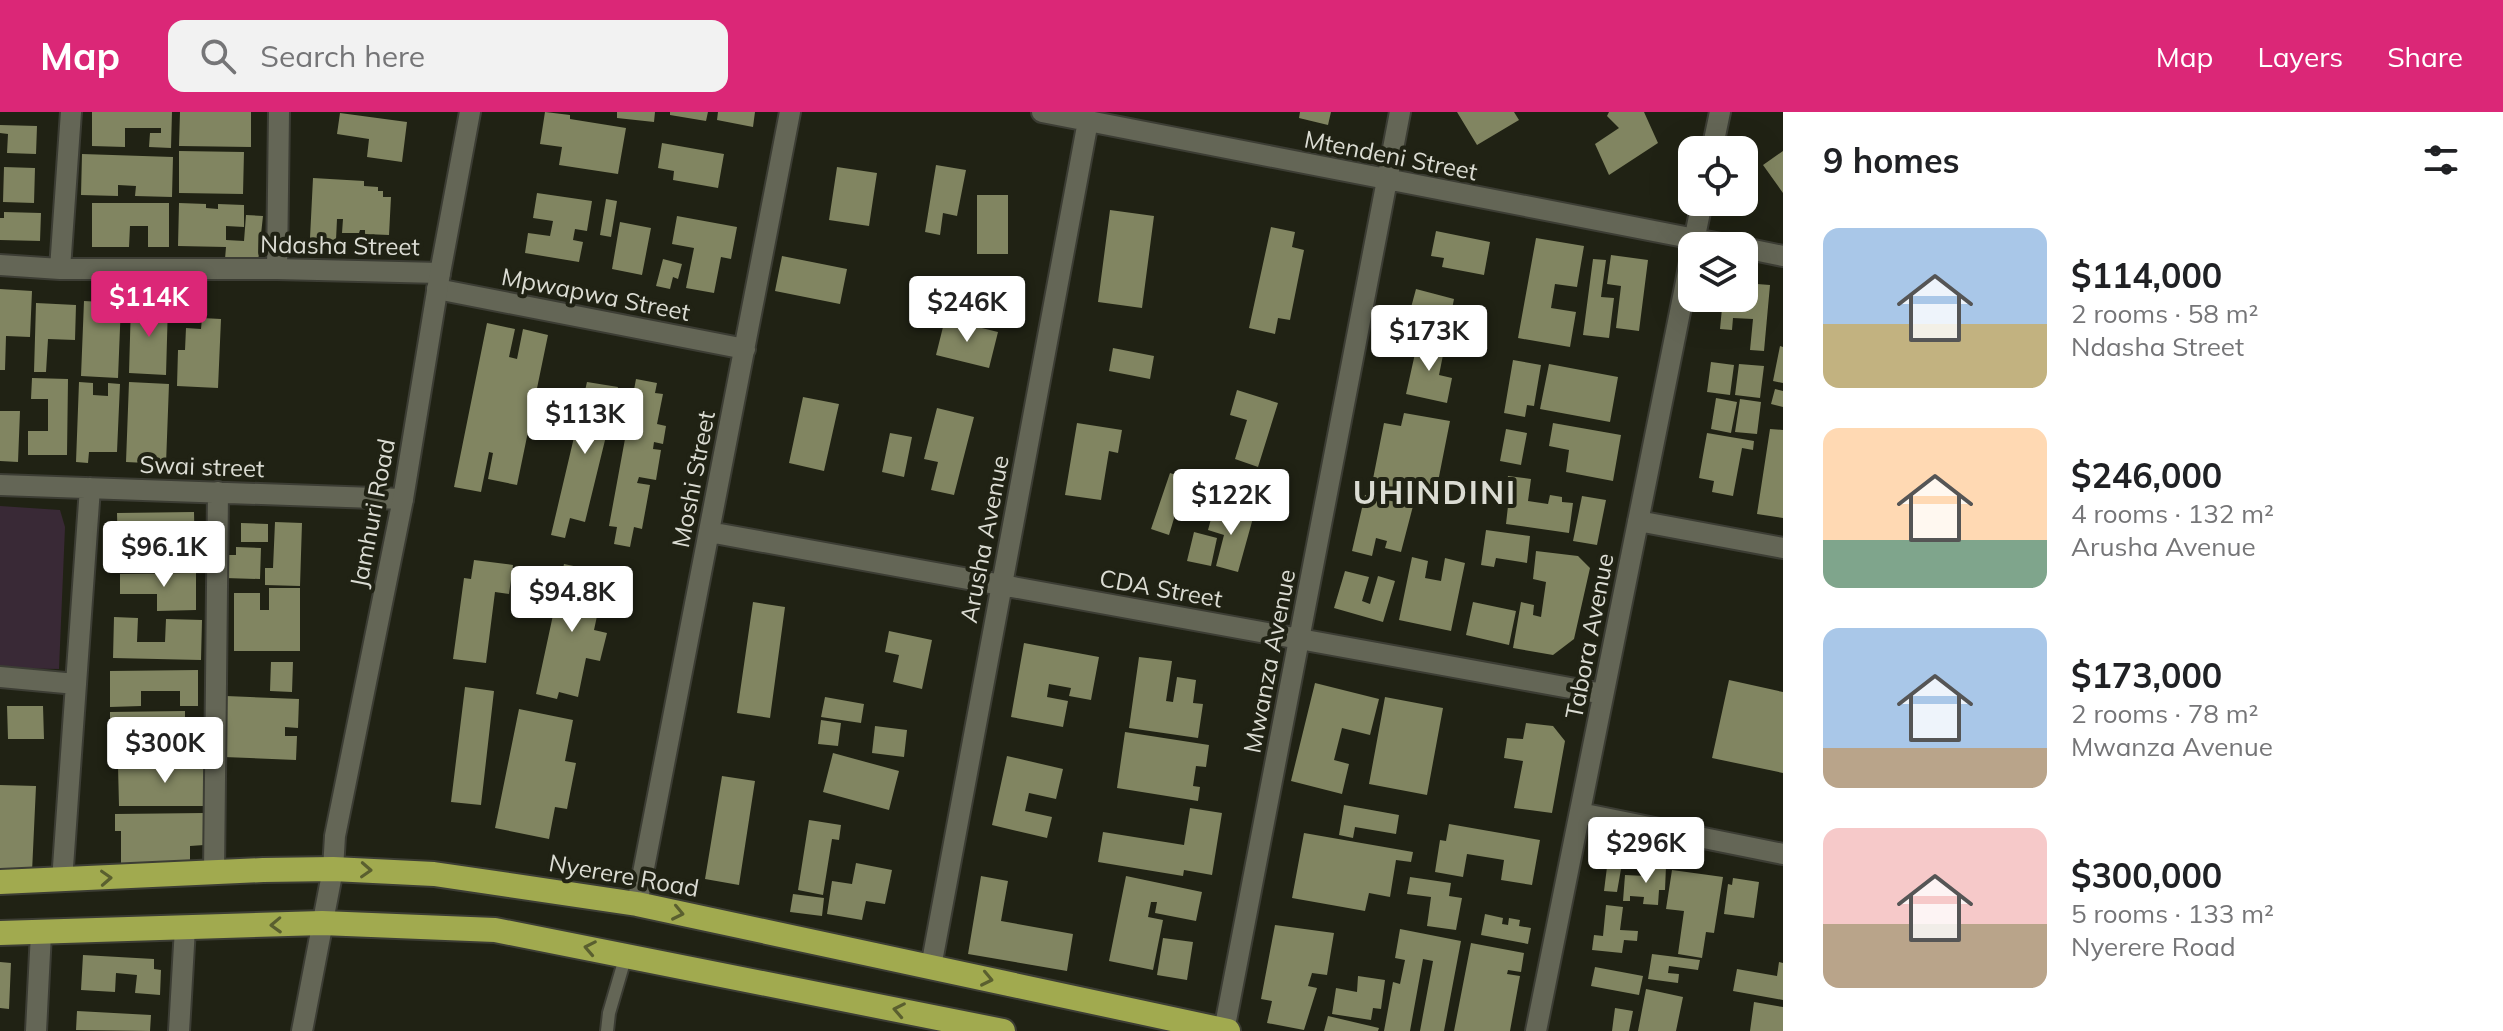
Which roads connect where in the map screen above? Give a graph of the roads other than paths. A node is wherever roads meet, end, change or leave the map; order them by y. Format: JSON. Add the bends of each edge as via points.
{"nodes":[{"id":1,"x":71,"y":112,"type":"edge"},
{"id":2,"x":279,"y":112,"type":"edge"},
{"id":3,"x":470,"y":112,"type":"edge"},
{"id":4,"x":790,"y":112,"type":"edge"},
{"id":5,"x":1042,"y":112,"type":"edge"},
{"id":6,"x":1400,"y":112,"type":"edge"},
{"id":7,"x":1720,"y":112,"type":"edge"},
{"id":8,"x":1088,"y":121,"type":"junction"},
{"id":9,"x":1715,"y":136,"type":"edge"},
{"id":10,"x":1387,"y":179,"type":"junction"},
{"id":11,"x":1678,"y":243,"type":"edge"},
{"id":12,"x":1758,"y":251,"type":"edge"},
{"id":13,"x":1783,"y":256,"type":"edge"},
{"id":14,"x":0,"y":265,"type":"edge"},
{"id":15,"x":60,"y":269,"type":"junction"},
{"id":16,"x":277,"y":269,"type":"junction"},
{"id":17,"x":439,"y":281,"type":"junction"},
{"id":18,"x":1680,"y":312,"type":"edge"},
{"id":19,"x":745,"y":349,"type":"junction"},
{"id":20,"x":0,"y":485,"type":"edge"},
{"id":21,"x":90,"y":488,"type":"junction"},
{"id":22,"x":218,"y":492,"type":"junction"},
{"id":23,"x":403,"y":499,"type":"junction"},
{"id":24,"x":1638,"y":521,"type":"junction"},
{"id":25,"x":709,"y":532,"type":"junction"},
{"id":26,"x":1783,"y":548,"type":"edge"},
{"id":27,"x":1002,"y":585,"type":"junction"},
{"id":28,"x":1299,"y":639,"type":"junction"},
{"id":29,"x":0,"y":677,"type":"edge"},
{"id":30,"x":76,"y":684,"type":"junction"},
{"id":31,"x":1603,"y":694,"type":"junction"},
{"id":32,"x":1580,"y":813,"type":"junction"},
{"id":33,"x":1783,"y":854,"type":"edge"},
{"id":34,"x":333,"y":869,"type":"junction"},
{"id":35,"x":214,"y":873,"type":"junction"},
{"id":36,"x":62,"y":881,"type":"junction"},
{"id":37,"x":0,"y":882,"type":"edge"},
{"id":38,"x":637,"y":904,"type":"junction"},
{"id":39,"x":322,"y":923,"type":"junction"},
{"id":40,"x":185,"y":928,"type":"junction"},
{"id":41,"x":0,"y":933,"type":"edge"},
{"id":42,"x":41,"y":933,"type":"junction"},
{"id":43,"x":626,"y":955,"type":"junction"},
{"id":44,"x":931,"y":967,"type":"junction"},
{"id":45,"x":36,"y":1031,"type":"edge"},
{"id":46,"x":179,"y":1031,"type":"edge"},
{"id":47,"x":302,"y":1031,"type":"edge"},
{"id":48,"x":607,"y":1031,"type":"edge"},
{"id":49,"x":1003,"y":1031,"type":"edge"},
{"id":50,"x":1226,"y":1031,"type":"edge"},
{"id":51,"x":1536,"y":1031,"type":"edge"}],
"edges":[{"from":1,"to":15,"type":"street"},
{"from":2,"to":16,"type":"street"},
{"from":3,"to":17,"type":"street","name":"Jamhuri Road"},
{"from":4,"to":19,"type":"street","name":"Moshi Street"},
{"from":5,"to":8,"type":"street","name":"Mtendeni Street"},
{"from":6,"to":10,"type":"street","name":"Mwanza Avenue"},
{"from":7,"to":9,"type":"street"},
{"from":8,"to":10,"type":"street","name":"Mtendeni Street"},
{"from":8,"to":27,"type":"street","name":"Arusha Avenue"},
{"from":10,"to":11,"type":"street","name":"Mtendeni Street"},
{"from":10,"to":28,"type":"street","name":"Mwanza Avenue"},
{"from":12,"to":13,"type":"street"},
{"from":14,"to":15,"type":"street","name":"Ndasha Street"},
{"from":15,"to":16,"type":"street","name":"Ndasha Street"},
{"from":16,"to":17,"type":"street","name":"Ndasha Street"},
{"from":17,"to":19,"type":"street","name":"Mpwapwa Street"},
{"from":17,"to":23,"type":"street","name":"Jamhuri Road"},
{"from":18,"to":24,"type":"street","name":"Tabora Avenue"},
{"from":19,"to":25,"type":"street","name":"Moshi Street"},
{"from":20,"to":21,"type":"street","name":"Swai street"},
{"from":21,"to":22,"type":"street","name":"Swai street"},
{"from":21,"to":30,"type":"street"},
{"from":22,"to":23,"type":"street","name":"Swai street"},
{"from":22,"to":35,"type":"street"},
{"from":23,"to":34,"type":"street","name":"Jamhuri Road","via":[[335,836]]},
{"from":24,"to":26,"type":"street"},
{"from":24,"to":31,"type":"street","name":"Tabora Avenue"},
{"from":25,"to":27,"type":"street","name":"CDA Street"},
{"from":25,"to":38,"type":"street","name":"Moshi Street"},
{"from":27,"to":28,"type":"street","name":"CDA Street"},
{"from":27,"to":44,"type":"street","name":"Arusha Avenue"},
{"from":28,"to":31,"type":"street","name":"CDA Street"},
{"from":28,"to":50,"type":"street","name":"Mwanza Avenue"},
{"from":29,"to":30,"type":"street"},
{"from":30,"to":36,"type":"street"},
{"from":31,"to":32,"type":"street","name":"Tabora Avenue"},
{"from":32,"to":33,"type":"street"},
{"from":32,"to":51,"type":"street","name":"Tabora Avenue"},
{"from":34,"to":35,"type":"highway","name":"Nyerere Road"},
{"from":34,"to":38,"type":"highway","name":"Nyerere Road","one_way":true,"via":[[434,874]]},
{"from":34,"to":39,"type":"street","name":"Jamhuri Road"},
{"from":36,"to":35,"type":"highway","name":"Nyerere Road","one_way":true},
{"from":36,"to":37,"type":"highway","name":"Nyerere Road"},
{"from":38,"to":44,"type":"highway","name":"Nyerere Road","one_way":true},
{"from":39,"to":40,"type":"highway","one_way":true},
{"from":43,"to":39,"type":"highway","one_way":true,"via":[[495,930]]},
{"from":39,"to":47,"type":"street","name":"Jamhuri Road"},
{"from":40,"to":42,"type":"highway"},
{"from":40,"to":46,"type":"street"},
{"from":41,"to":42,"type":"highway"},
{"from":42,"to":45,"type":"street"},
{"from":43,"to":48,"type":"lane"},
{"from":49,"to":43,"type":"highway","one_way":true},
{"from":44,"to":50,"type":"highway","name":"Nyerere Road","one_way":true}]}
